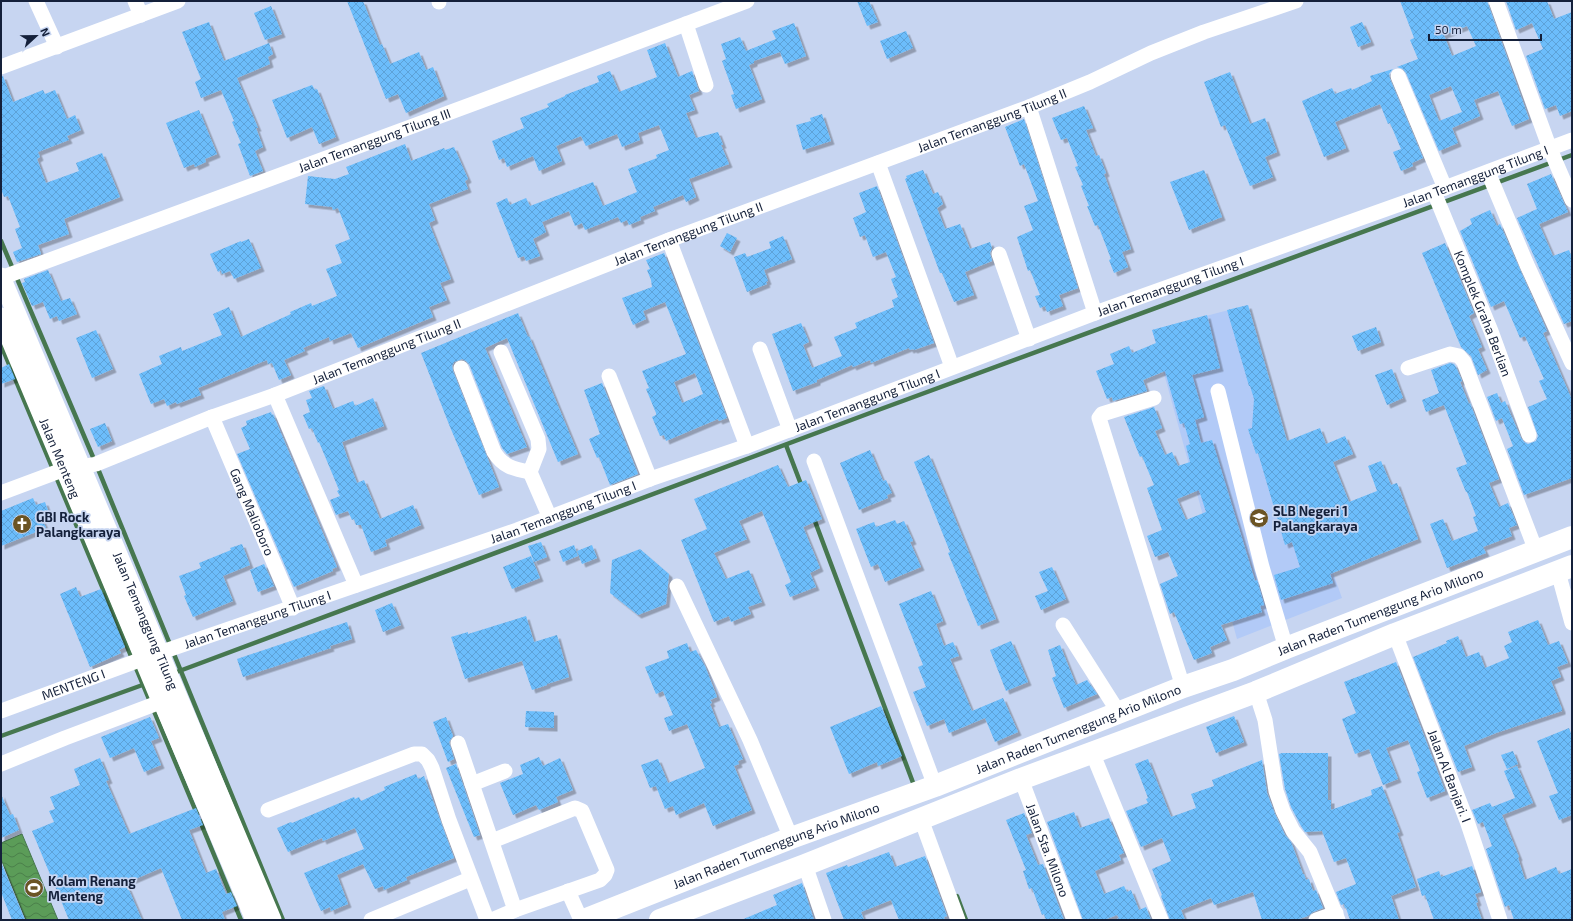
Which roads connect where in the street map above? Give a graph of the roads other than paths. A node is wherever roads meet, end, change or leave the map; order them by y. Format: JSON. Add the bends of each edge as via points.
{"nodes":[{"id":1,"x":36,"y":1,"type":"edge"},
{"id":2,"x":178,"y":1,"type":"edge"},
{"id":3,"x":747,"y":1,"type":"edge"},
{"id":4,"x":1296,"y":1,"type":"edge"},
{"id":5,"x":1496,"y":1,"type":"edge"},
{"id":6,"x":138,"y":8,"type":"edge"},
{"id":7,"x":686,"y":24,"type":"junction"},
{"id":8,"x":57,"y":47,"type":"junction"},
{"id":9,"x":1,"y":67,"type":"edge"},
{"id":10,"x":1398,"y":76,"type":"dead end"},
{"id":11,"x":706,"y":86,"type":"dead end"},
{"id":12,"x":1029,"y":107,"type":"junction"},
{"id":13,"x":1572,"y":140,"type":"edge"},
{"id":14,"x":1554,"y":157,"type":"junction"},
{"id":15,"x":878,"y":163,"type":"junction"},
{"id":16,"x":1491,"y":181,"type":"junction"},
{"id":17,"x":1440,"y":198,"type":"junction"},
{"id":18,"x":1572,"y":200,"type":"edge"},
{"id":19,"x":669,"y":240,"type":"junction"},
{"id":20,"x":999,"y":254,"type":"dead end"},
{"id":21,"x":1,"y":277,"type":"edge"},
{"id":22,"x":1096,"y":313,"type":"junction"},
{"id":23,"x":1,"y":317,"type":"edge"},
{"id":24,"x":1028,"y":338,"type":"junction"},
{"id":25,"x":760,"y":349,"type":"dead end"},
{"id":26,"x":501,"y":352,"type":"dead end"},
{"id":27,"x":1572,"y":363,"type":"edge"},
{"id":28,"x":952,"y":367,"type":"junction"},
{"id":29,"x":461,"y":368,"type":"dead end"},
{"id":30,"x":1408,"y":368,"type":"dead end"},
{"id":31,"x":609,"y":376,"type":"dead end"},
{"id":32,"x":1218,"y":391,"type":"dead end"},
{"id":33,"x":275,"y":395,"type":"junction"},
{"id":34,"x":1154,"y":398,"type":"dead end"},
{"id":35,"x":212,"y":417,"type":"junction"},
{"id":36,"x":790,"y":430,"type":"junction"},
{"id":37,"x":1529,"y":435,"type":"dead end"},
{"id":38,"x":747,"y":446,"type":"junction"},
{"id":39,"x":814,"y":461,"type":"dead end"},
{"id":40,"x":73,"y":468,"type":"junction"},
{"id":41,"x":530,"y":472,"type":"junction"},
{"id":42,"x":650,"y":479,"type":"junction"},
{"id":43,"x":1,"y":493,"type":"edge"},
{"id":44,"x":550,"y":518,"type":"junction"},
{"id":45,"x":1572,"y":537,"type":"edge"},
{"id":46,"x":1536,"y":551,"type":"junction"},
{"id":47,"x":1565,"y":569,"type":"edge"},
{"id":48,"x":356,"y":585,"type":"junction"},
{"id":49,"x":677,"y":586,"type":"dead end"},
{"id":50,"x":292,"y":608,"type":"junction"},
{"id":51,"x":1572,"y":623,"type":"edge"},
{"id":52,"x":1063,"y":625,"type":"dead end"},
{"id":53,"x":1395,"y":634,"type":"junction"},
{"id":54,"x":1286,"y":648,"type":"junction"},
{"id":55,"x":153,"y":659,"type":"junction"},
{"id":56,"x":1182,"y":687,"type":"junction"},
{"id":57,"x":1256,"y":692,"type":"junction"},
{"id":58,"x":166,"y":695,"type":"junction"},
{"id":59,"x":1,"y":711,"type":"edge"},
{"id":60,"x":1119,"y":714,"type":"junction"},
{"id":61,"x":458,"y":743,"type":"dead end"},
{"id":62,"x":1092,"y":752,"type":"junction"},
{"id":63,"x":1,"y":764,"type":"edge"},
{"id":64,"x":505,"y":771,"type":"dead end"},
{"id":65,"x":963,"y":774,"type":"junction"},
{"id":66,"x":1021,"y":779,"type":"junction"},
{"id":67,"x":472,"y":784,"type":"junction"},
{"id":68,"x":934,"y":786,"type":"junction"},
{"id":69,"x":211,"y":794,"type":"junction"},
{"id":70,"x":973,"y":799,"type":"junction"},
{"id":71,"x":268,"y":810,"type":"dead end"},
{"id":72,"x":930,"y":816,"type":"junction"},
{"id":73,"x":791,"y":838,"type":"junction"},
{"id":74,"x":492,"y":841,"type":"junction"},
{"id":75,"x":805,"y":865,"type":"junction"},
{"id":76,"x":470,"y":879,"type":"junction"},
{"id":77,"x":568,"y":891,"type":"junction"},
{"id":78,"x":516,"y":910,"type":"junction"},
{"id":79,"x":1337,"y":916,"type":"edge"},
{"id":80,"x":255,"y":920,"type":"edge"},
{"id":81,"x":272,"y":920,"type":"edge"},
{"id":82,"x":371,"y":920,"type":"edge"},
{"id":83,"x":487,"y":920,"type":"edge"},
{"id":84,"x":492,"y":920,"type":"edge"},
{"id":85,"x":583,"y":920,"type":"edge"},
{"id":86,"x":660,"y":920,"type":"edge"},
{"id":87,"x":824,"y":920,"type":"edge"},
{"id":88,"x":958,"y":920,"type":"edge"},
{"id":89,"x":1074,"y":920,"type":"edge"},
{"id":90,"x":1161,"y":920,"type":"edge"},
{"id":91,"x":1316,"y":920,"type":"edge"},
{"id":92,"x":1500,"y":920,"type":"edge"}],
"edges":[{"from":1,"to":8,"type":"street"},
{"from":2,"to":6,"type":"street"},
{"from":3,"to":7,"type":"street","name":"Jalan Temanggung Tilung III"},
{"from":4,"to":12,"type":"street","name":"Jalan Temanggung Tilung II","via":[[1151,52],[1090,82]]},
{"from":5,"to":14,"type":"street"},
{"from":6,"to":8,"type":"street"},
{"from":7,"to":11,"type":"street"},
{"from":7,"to":21,"type":"street","name":"Jalan Temanggung Tilung III"},
{"from":8,"to":9,"type":"street"},
{"from":10,"to":17,"type":"street","name":"Komplek Graha Berlian"},
{"from":12,"to":15,"type":"street","name":"Jalan Temanggung Tilung II"},
{"from":12,"to":22,"type":"street"},
{"from":13,"to":14,"type":"street","name":"Jalan Temanggung Tilung I"},
{"from":14,"to":16,"type":"street","name":"Jalan Temanggung Tilung I"},
{"from":14,"to":18,"type":"street"},
{"from":15,"to":19,"type":"street","name":"Jalan Temanggung Tilung II"},
{"from":15,"to":28,"type":"street"},
{"from":16,"to":17,"type":"street","name":"Jalan Temanggung Tilung I"},
{"from":16,"to":27,"type":"street"},
{"from":17,"to":22,"type":"street","name":"Jalan Temanggung Tilung I"},
{"from":17,"to":37,"type":"street","name":"Komplek Graha Berlian"},
{"from":19,"to":33,"type":"street","name":"Jalan Temanggung Tilung II"},
{"from":19,"to":38,"type":"street"},
{"from":20,"to":24,"type":"street"},
{"from":21,"to":40,"type":"street","name":"Jalan Temanggung Tilung"},
{"from":22,"to":24,"type":"street","name":"Jalan Temanggung Tilung I"},
{"from":23,"to":40,"type":"street","name":"Jalan Menteng"},
{"from":24,"to":28,"type":"street","name":"Jalan Temanggung Tilung I"},
{"from":25,"to":36,"type":"street"},
{"from":26,"to":41,"type":"street","via":[[538,439],[539,449]]},
{"from":28,"to":36,"type":"street","name":"Jalan Temanggung Tilung I"},
{"from":29,"to":41,"type":"street","via":[[494,452],[500,461],[509,467]]},
{"from":30,"to":46,"type":"street","via":[[1450,354],[1459,356],[1464,362]]},
{"from":31,"to":42,"type":"street"},
{"from":32,"to":54,"type":"street","via":[[1262,567]]},
{"from":33,"to":35,"type":"street","name":"Jalan Temanggung Tilung II"},
{"from":33,"to":48,"type":"street"},
{"from":34,"to":56,"type":"street","via":[[1102,414],[1099,418]]},
{"from":35,"to":40,"type":"street","name":"Jalan Temanggung Tilung II","via":[[96,464]]},
{"from":35,"to":50,"type":"street","name":"Gang Malioboro"},
{"from":36,"to":38,"type":"street","name":"Jalan Temanggung Tilung I"},
{"from":38,"to":42,"type":"street","name":"Jalan Temanggung Tilung I"},
{"from":39,"to":68,"type":"street"},
{"from":40,"to":43,"type":"street","name":"Jalan Temanggung Tilung II"},
{"from":40,"to":55,"type":"street","name":"Jalan Temanggung Tilung"},
{"from":41,"to":44,"type":"street"},
{"from":42,"to":44,"type":"street","name":"Jalan Temanggung Tilung I"},
{"from":44,"to":48,"type":"street","name":"Jalan Temanggung Tilung I"},
{"from":45,"to":46,"type":"highway","name":"Jalan Raden Tumenggung Ario Milono"},
{"from":46,"to":54,"type":"highway","name":"Jalan Raden Tumenggung Ario Milono"},
{"from":47,"to":51,"type":"street"},
{"from":47,"to":53,"type":"highway","name":"Jalan Raden Tumenggung Ario Milono"},
{"from":48,"to":50,"type":"street","name":"Jalan Temanggung Tilung I"},
{"from":49,"to":73,"type":"street","via":[[750,740]]},
{"from":50,"to":55,"type":"street","name":"Jalan Temanggung Tilung I"},
{"from":52,"to":60,"type":"street"},
{"from":53,"to":57,"type":"highway","name":"Jalan Raden Tumenggung Ario Milono"},
{"from":53,"to":92,"type":"street","name":"Jalan Al Banjari. I","via":[[1467,821]]},
{"from":54,"to":56,"type":"highway","name":"Jalan Raden Tumenggung Ario Milono"},
{"from":55,"to":58,"type":"main road","name":"Jalan Temanggung Tilung"},
{"from":55,"to":59,"type":"street","name":"MENTENG I"},
{"from":56,"to":60,"type":"highway","name":"Jalan Raden Tumenggung Ario Milono"},
{"from":57,"to":62,"type":"highway","name":"Jalan Raden Tumenggung Ario Milono"},
{"from":57,"to":79,"type":"street","via":[[1265,720],[1276,791],[1283,811],[1293,831],[1310,852]]},
{"from":58,"to":63,"type":"street"},
{"from":58,"to":69,"type":"street","name":"Jalan Temanggung Tilung"},
{"from":60,"to":65,"type":"highway","name":"Jalan Raden Tumenggung Ario Milono"},
{"from":61,"to":67,"type":"street"},
{"from":62,"to":66,"type":"highway","name":"Jalan Raden Tumenggung Ario Milono"},
{"from":62,"to":90,"type":"street"},
{"from":64,"to":67,"type":"street"},
{"from":65,"to":68,"type":"highway","name":"Jalan Raden Tumenggung Ario Milono"},
{"from":65,"to":70,"type":"highway"},
{"from":66,"to":70,"type":"highway","name":"Jalan Raden Tumenggung Ario Milono"},
{"from":66,"to":89,"type":"street","name":"Jalan Sta. Milono"},
{"from":67,"to":74,"type":"street"},
{"from":68,"to":73,"type":"highway","name":"Jalan Raden Tumenggung Ario Milono"},
{"from":69,"to":80,"type":"street","name":"Jalan Temanggung Tilung"},
{"from":69,"to":81,"type":"street","name":"Jalan Temanggung Tilung"},
{"from":70,"to":72,"type":"highway","name":"Jalan Raden Tumenggung Ario Milono"},
{"from":71,"to":76,"type":"street","via":[[414,754],[422,754],[432,768]]},
{"from":72,"to":75,"type":"highway","name":"Jalan Raden Tumenggung Ario Milono"},
{"from":72,"to":88,"type":"street"},
{"from":73,"to":85,"type":"highway","name":"Jalan Raden Tumenggung Ario Milono"},
{"from":74,"to":77,"type":"street","via":[[576,808],[582,811],[607,870],[600,880]]},
{"from":74,"to":78,"type":"street"},
{"from":75,"to":86,"type":"highway","name":"Jalan Raden Tumenggung Ario Milono"},
{"from":75,"to":87,"type":"street"},
{"from":76,"to":82,"type":"street"},
{"from":76,"to":83,"type":"street"},
{"from":77,"to":78,"type":"street"},
{"from":77,"to":85,"type":"street"},
{"from":78,"to":84,"type":"street"},
{"from":79,"to":91,"type":"street"}]}
